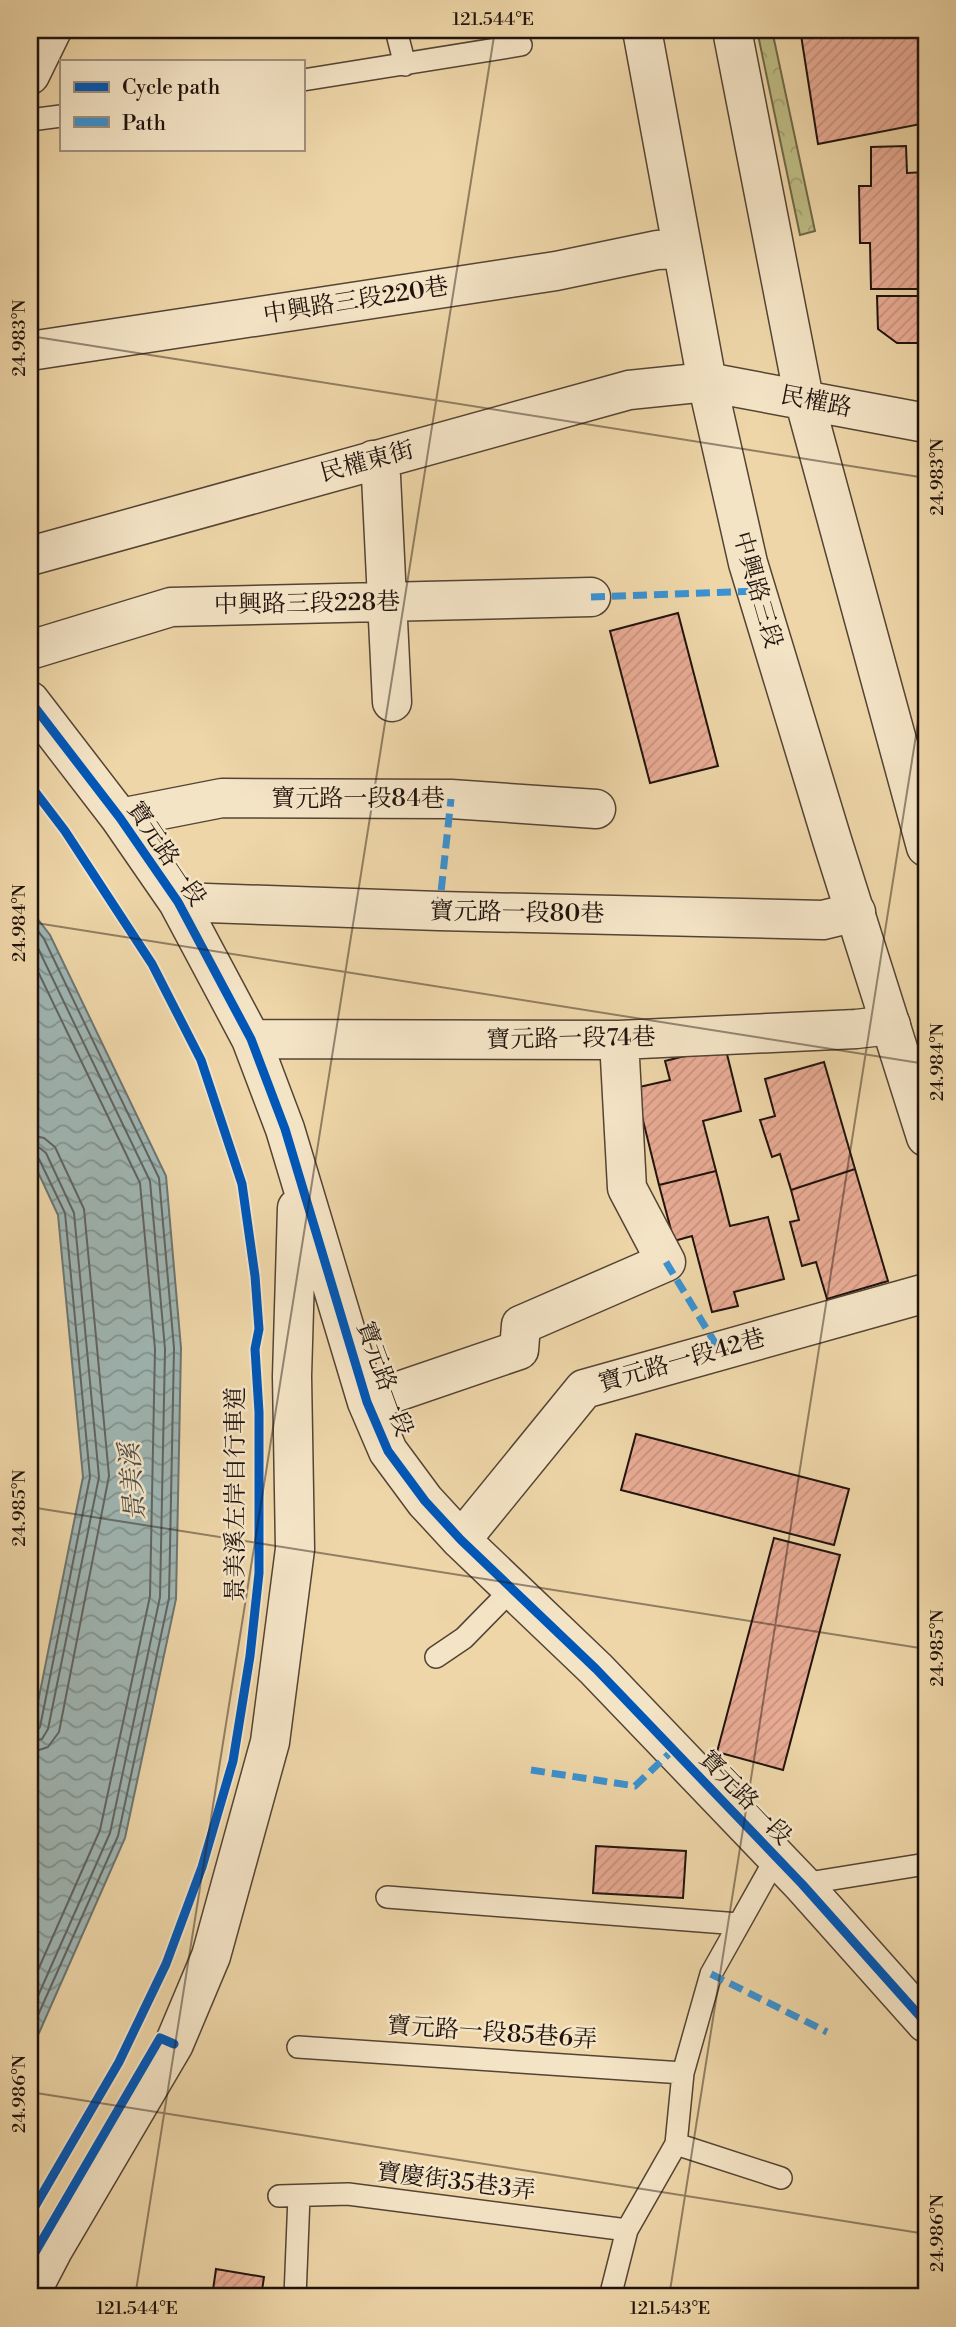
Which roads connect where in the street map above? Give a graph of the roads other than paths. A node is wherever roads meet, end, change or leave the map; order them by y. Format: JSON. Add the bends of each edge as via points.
{"nodes":[{"id":1,"x":52,"y":30,"type":"edge"},
{"id":2,"x":396,"y":30,"type":"edge"},
{"id":3,"x":642,"y":30,"type":"edge"},
{"id":4,"x":732,"y":30,"type":"edge"},
{"id":5,"x":521,"y":46,"type":"dead end"},
{"id":6,"x":405,"y":65,"type":"junction"},
{"id":7,"x":30,"y":75,"type":"edge"},
{"id":8,"x":304,"y":80,"type":"edge"},
{"id":9,"x":60,"y":116,"type":"edge"},
{"id":10,"x":30,"y":120,"type":"edge"},
{"id":11,"x":682,"y":249,"type":"junction"},
{"id":12,"x":30,"y":351,"type":"edge"},
{"id":13,"x":707,"y":382,"type":"junction"},
{"id":14,"x":804,"y":399,"type":"junction"},
{"id":15,"x":926,"y":422,"type":"edge"},
{"id":16,"x":373,"y":460,"type":"junction"},
{"id":17,"x":30,"y":556,"type":"edge"},
{"id":18,"x":591,"y":597,"type":"dead end"},
{"id":19,"x":386,"y":603,"type":"junction"},
{"id":20,"x":30,"y":650,"type":"edge"},
{"id":21,"x":30,"y":701,"type":"edge"},
{"id":22,"x":392,"y":702,"type":"dead end"},
{"id":23,"x":596,"y":809,"type":"dead end"},
{"id":24,"x":120,"y":818,"type":"junction"},
{"id":25,"x":926,"y":847,"type":"edge"},
{"id":26,"x":178,"y":902,"type":"junction"},
{"id":27,"x":856,"y":912,"type":"junction"},
{"id":28,"x":891,"y":1025,"type":"junction"},
{"id":29,"x":251,"y":1039,"type":"junction"},
{"id":30,"x":619,"y":1040,"type":"junction"},
{"id":31,"x":926,"y":1137,"type":"edge"},
{"id":32,"x":298,"y":1174,"type":"junction"},
{"id":33,"x":926,"y":1293,"type":"edge"},
{"id":34,"x":367,"y":1402,"type":"junction"},
{"id":35,"x":461,"y":1540,"type":"junction"},
{"id":36,"x":512,"y":1589,"type":"junction"},
{"id":37,"x":436,"y":1657,"type":"dead end"},
{"id":38,"x":926,"y":1864,"type":"edge"},
{"id":39,"x":789,"y":1871,"type":"junction"},
{"id":40,"x":387,"y":1897,"type":"dead end"},
{"id":41,"x":739,"y":1924,"type":"junction"},
{"id":42,"x":926,"y":2023,"type":"edge"},
{"id":43,"x":298,"y":2046,"type":"dead end"},
{"id":44,"x":682,"y":2073,"type":"junction"},
{"id":45,"x":676,"y":2144,"type":"junction"},
{"id":46,"x":781,"y":2178,"type":"dead end"},
{"id":47,"x":627,"y":2230,"type":"junction"},
{"id":48,"x":30,"y":2294,"type":"edge"},
{"id":49,"x":295,"y":2297,"type":"edge"},
{"id":50,"x":610,"y":2297,"type":"edge"}],
"edges":[{"from":1,"to":7,"type":"street"},
{"from":2,"to":6,"type":"lane"},
{"from":3,"to":11,"type":"street","name":"中興路三段"},
{"from":4,"to":14,"type":"street"},
{"from":5,"to":6,"type":"lane"},
{"from":6,"to":8,"type":"lane"},
{"from":9,"to":10,"type":"lane"},
{"from":11,"to":12,"type":"street","name":"中興路三段220巷"},
{"from":11,"to":13,"type":"street","name":"中興路三段"},
{"from":13,"to":14,"type":"street","name":"民權路"},
{"from":13,"to":16,"type":"street","name":"民權東街","via":[[629,390]]},
{"from":13,"to":27,"type":"street","name":"中興路三段","via":[[748,563]]},
{"from":14,"to":15,"type":"street","name":"民權路"},
{"from":14,"to":25,"type":"street"},
{"from":16,"to":17,"type":"street","name":"民權東街"},
{"from":16,"to":19,"type":"street","via":[[381,476]]},
{"from":18,"to":19,"type":"street","name":"中興路三段228巷"},
{"from":19,"to":20,"type":"street","name":"中興路三段228巷","via":[[171,607]]},
{"from":19,"to":22,"type":"street"},
{"from":21,"to":24,"type":"street","name":"寶元路一段"},
{"from":23,"to":24,"type":"street","name":"寶元路一段84巷","via":[[450,799],[222,798]]},
{"from":24,"to":26,"type":"street","name":"寶元路一段"},
{"from":26,"to":27,"type":"street","name":"寶元路一段80巷","via":[[823,920]]},
{"from":26,"to":29,"type":"street","name":"寶元路一段"},
{"from":27,"to":28,"type":"street","name":"中興路三段"},
{"from":28,"to":30,"type":"street","name":"寶元路一段74巷"},
{"from":28,"to":31,"type":"street","name":"中興路三段"},
{"from":29,"to":30,"type":"street","name":"寶元路一段74巷"},
{"from":29,"to":32,"type":"street","name":"寶元路一段"},
{"from":30,"to":34,"type":"street","via":[[627,1188],[666,1262],[521,1325],[519,1350]]},
{"from":32,"to":34,"type":"street","name":"寶元路一段"},
{"from":32,"to":48,"type":"street","via":[[292,1376],[295,1549],[270,1742],[211,1956],[174,2045]]},
{"from":33,"to":35,"type":"street","name":"寶元路一段42巷","via":[[584,1389]]},
{"from":34,"to":35,"type":"street","name":"寶元路一段","via":[[388,1451]]},
{"from":35,"to":36,"type":"street","name":"寶元路一段"},
{"from":36,"to":37,"type":"lane","via":[[464,1638]]},
{"from":36,"to":39,"type":"street","name":"寶元路一段","via":[[596,1669]]},
{"from":38,"to":39,"type":"lane"},
{"from":39,"to":41,"type":"lane"},
{"from":39,"to":42,"type":"street","name":"寶元路一段"},
{"from":40,"to":41,"type":"lane"},
{"from":41,"to":44,"type":"lane","via":[[711,1974]]},
{"from":43,"to":44,"type":"lane","name":"寶元路一段85巷6弄"},
{"from":44,"to":45,"type":"lane"},
{"from":45,"to":46,"type":"lane"},
{"from":45,"to":47,"type":"lane"},
{"from":47,"to":49,"type":"lane","name":"寶慶街35巷3弄","via":[[348,2194],[289,2196]]},
{"from":47,"to":50,"type":"lane"}]}
